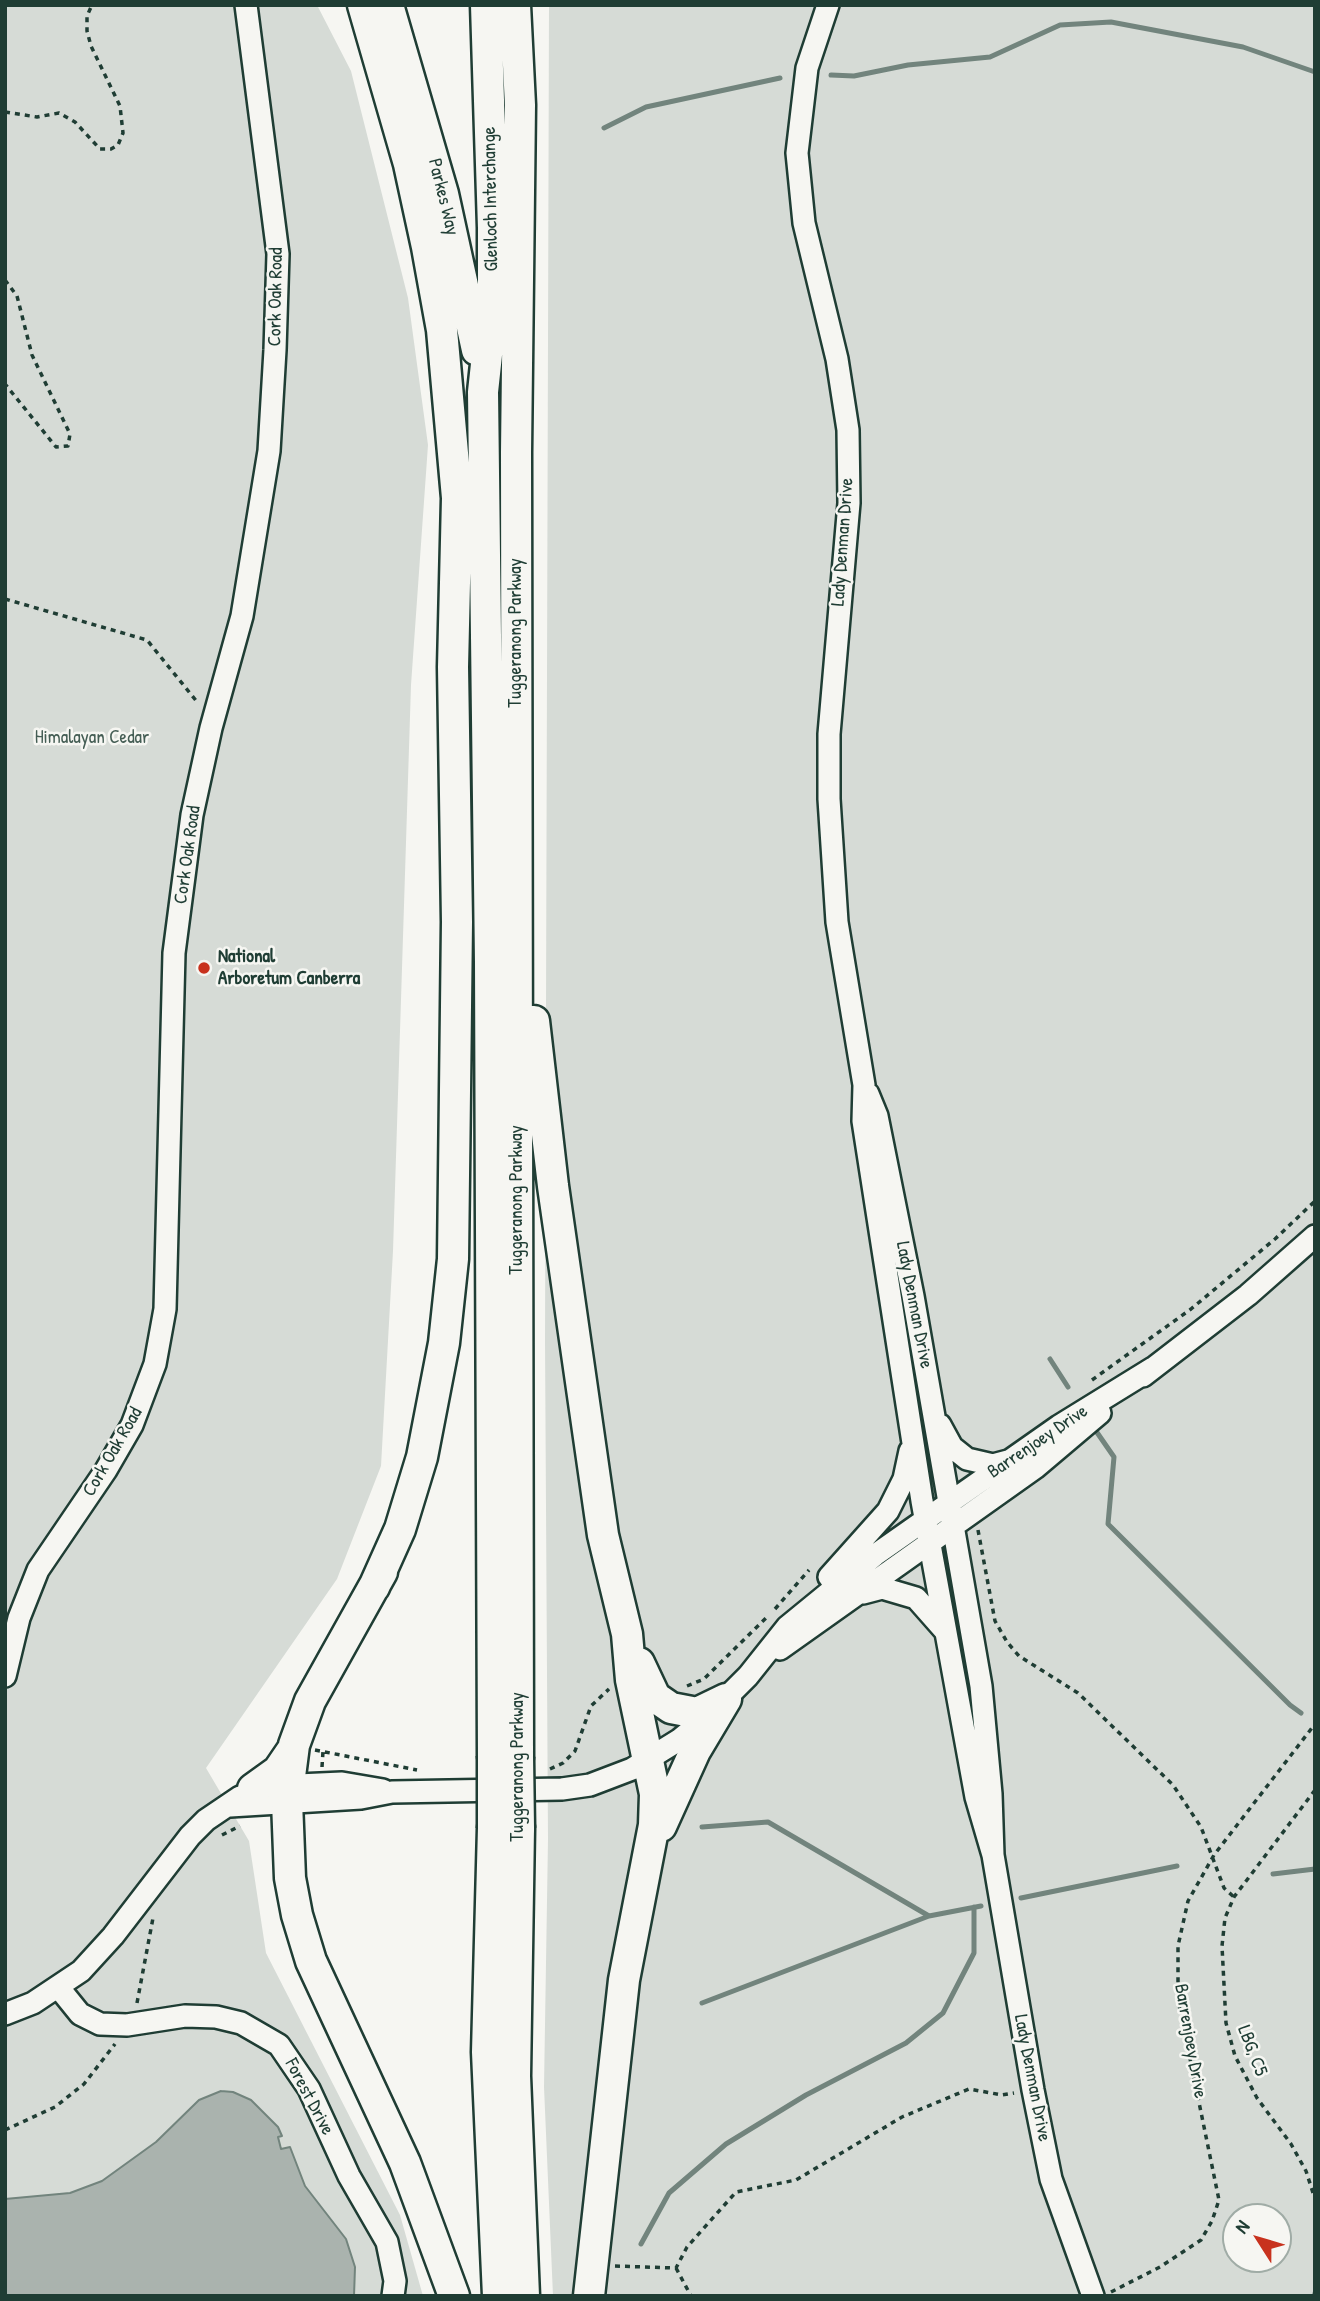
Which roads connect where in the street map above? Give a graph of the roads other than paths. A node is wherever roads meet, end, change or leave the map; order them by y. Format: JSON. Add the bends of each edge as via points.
{"nodes":[{"id":1,"x":246,"y":5,"type":"edge"},
{"id":2,"x":363,"y":5,"type":"edge"},
{"id":3,"x":388,"y":5,"type":"edge"},
{"id":4,"x":486,"y":5,"type":"edge"},
{"id":5,"x":515,"y":5,"type":"edge"},
{"id":6,"x":527,"y":5,"type":"edge"},
{"id":7,"x":828,"y":5,"type":"edge"},
{"id":8,"x":520,"y":104,"type":"junction"},
{"id":9,"x":483,"y":392,"type":"junction"},
{"id":10,"x":516,"y":850,"type":"junction"},
{"id":11,"x":490,"y":962,"type":"junction"},
{"id":12,"x":864,"y":1084,"type":"junction"},
{"id":13,"x":1315,"y":1236,"type":"edge"},
{"id":14,"x":1153,"y":1368,"type":"junction"},
{"id":15,"x":933,"y":1410,"type":"junction"},
{"id":16,"x":913,"y":1436,"type":"junction"},
{"id":17,"x":1014,"y":1458,"type":"junction"},
{"id":18,"x":947,"y":1506,"type":"junction"},
{"id":19,"x":927,"y":1520,"type":"junction"},
{"id":20,"x":951,"y":1529,"type":"junction"},
{"id":21,"x":932,"y":1543,"type":"junction"},
{"id":22,"x":374,"y":1587,"type":"junction"},
{"id":23,"x":860,"y":1594,"type":"junction"},
{"id":24,"x":627,"y":1634,"type":"junction"},
{"id":25,"x":947,"y":1634,"type":"junction"},
{"id":26,"x":777,"y":1637,"type":"junction"},
{"id":27,"x":5,"y":1676,"type":"edge"},
{"id":28,"x":748,"y":1676,"type":"junction"},
{"id":29,"x":726,"y":1699,"type":"junction"},
{"id":30,"x":294,"y":1745,"type":"junction"},
{"id":31,"x":506,"y":1756,"type":"junction"},
{"id":32,"x":649,"y":1759,"type":"junction"},
{"id":33,"x":288,"y":1793,"type":"junction"},
{"id":34,"x":242,"y":1798,"type":"junction"},
{"id":35,"x":506,"y":1828,"type":"junction"},
{"id":36,"x":993,"y":1855,"type":"junction"},
{"id":37,"x":643,"y":1879,"type":"junction"},
{"id":38,"x":59,"y":1988,"type":"junction"},
{"id":39,"x":5,"y":2014,"type":"edge"},
{"id":40,"x":393,"y":2296,"type":"edge"},
{"id":41,"x":454,"y":2296,"type":"edge"},
{"id":42,"x":498,"y":2296,"type":"edge"},
{"id":43,"x":524,"y":2296,"type":"edge"},
{"id":44,"x":589,"y":2296,"type":"edge"},
{"id":45,"x":1093,"y":2296,"type":"edge"}],
"edges":[{"from":1,"to":27,"type":"street","name":"Cork Oak Road","via":[[278,254],[269,451],[242,617],[192,815],[174,953],[168,1273],[160,1343],[132,1425],[27,1592]]},
{"from":2,"to":22,"type":"highway","via":[[409,164],[427,247],[442,330],[457,498],[453,1259],[444,1343],[422,1457],[400,1529]]},
{"from":3,"to":9,"type":"highway","name":"Parkes Way","via":[[465,285]]},
{"from":4,"to":9,"type":"highway","name":"Glenloch Interchange","via":[[493,299]]},
{"from":5,"to":8,"type":"highway","name":"Glenloch Interchange"},
{"from":6,"to":8,"type":"highway","name":"Glenloch Interchange"},
{"from":7,"to":12,"type":"street","name":"Lady Denman Drive","via":[[807,68],[798,180],[848,430],[849,503],[832,681],[829,799],[836,922]]},
{"from":8,"to":10,"type":"highway","name":"Tuggeranong Parkway"},
{"from":9,"to":11,"type":"highway","name":"Tuggeranong Parkway"},
{"from":10,"to":24,"type":"highway","via":[[553,1186],[603,1535]]},
{"from":10,"to":31,"type":"highway","name":"Tuggeranong Parkway"},
{"from":11,"to":22,"type":"highway","via":[[470,1287],[460,1363],[449,1419],[424,1491]]},
{"from":11,"to":31,"type":"highway","name":"Tuggeranong Parkway"},
{"from":12,"to":15,"type":"street","name":"Lady Denman Drive","via":[[877,1116]]},
{"from":12,"to":16,"type":"street","name":"Lady Denman Drive","via":[[863,1121]]},
{"from":13,"to":14,"type":"street","name":"Barrenjoey Drive"},
{"from":14,"to":17,"type":"street","name":"Barrenjoey Drive"},
{"from":14,"to":20,"type":"street","name":"Barrenjoey Drive","via":[[1035,1468]]},
{"from":15,"to":17,"type":"street","via":[[948,1442],[961,1456],[993,1465]]},
{"from":15,"to":18,"type":"street","name":"Lady Denman Drive"},
{"from":16,"to":19,"type":"street","name":"Lady Denman Drive"},
{"from":16,"to":26,"type":"street","via":[[904,1479],[888,1511]]},
{"from":17,"to":18,"type":"street","name":"Barrenjoey Drive"},
{"from":18,"to":19,"type":"street","name":"Barrenjoey Drive"},
{"from":18,"to":20,"type":"street","name":"Lady Denman Drive"},
{"from":19,"to":21,"type":"street","name":"Lady Denman Drive"},
{"from":19,"to":26,"type":"street","via":[[853,1571]]},
{"from":20,"to":21,"type":"street"},
{"from":20,"to":36,"type":"street","name":"Lady Denman Drive","via":[[981,1685]]},
{"from":21,"to":23,"type":"street"},
{"from":21,"to":25,"type":"street","name":"Lady Denman Drive"},
{"from":22,"to":30,"type":"highway","via":[[323,1674]]},
{"from":23,"to":25,"type":"street","via":[[882,1588],[916,1598]]},
{"from":23,"to":28,"type":"street"},
{"from":24,"to":29,"type":"highway","via":[[649,1688],[664,1704],[697,1713]]},
{"from":24,"to":32,"type":"highway","via":[[631,1680]]},
{"from":25,"to":36,"type":"street","name":"Lady Denman Drive","via":[[976,1797]]},
{"from":26,"to":28,"type":"street"},
{"from":28,"to":29,"type":"street"},
{"from":29,"to":32,"type":"street"},
{"from":29,"to":37,"type":"highway","via":[[668,1806]]},
{"from":30,"to":33,"type":"highway"},
{"from":30,"to":34,"type":"highway","via":[[278,1771]]},
{"from":31,"to":35,"type":"highway","name":"Tuggeranong Parkway","bridge":true},
{"from":32,"to":33,"type":"street","via":[[616,1776],[570,1788],[392,1792],[361,1798]]},
{"from":32,"to":37,"type":"highway","via":[[655,1816]]},
{"from":33,"to":34,"type":"street"},
{"from":33,"to":41,"type":"highway","via":[[290,1878],[311,1961],[405,2163]]},
{"from":34,"to":38,"type":"street","via":[[198,1828],[99,1953]]},
{"from":35,"to":42,"type":"highway","name":"Tuggeranong Parkway","via":[[488,2052]]},
{"from":35,"to":43,"type":"highway","name":"Tuggeranong Parkway"},
{"from":36,"to":45,"type":"street","name":"Lady Denman Drive","via":[[1051,2179]]},
{"from":37,"to":44,"type":"highway","via":[[624,1980]]},
{"from":38,"to":39,"type":"street"},
{"from":38,"to":40,"type":"street","name":"Forest Drive","via":[[86,2019],[100,2024],[216,2017],[253,2029],[279,2045],[309,2089],[349,2176],[387,2242],[395,2281]]}]}
